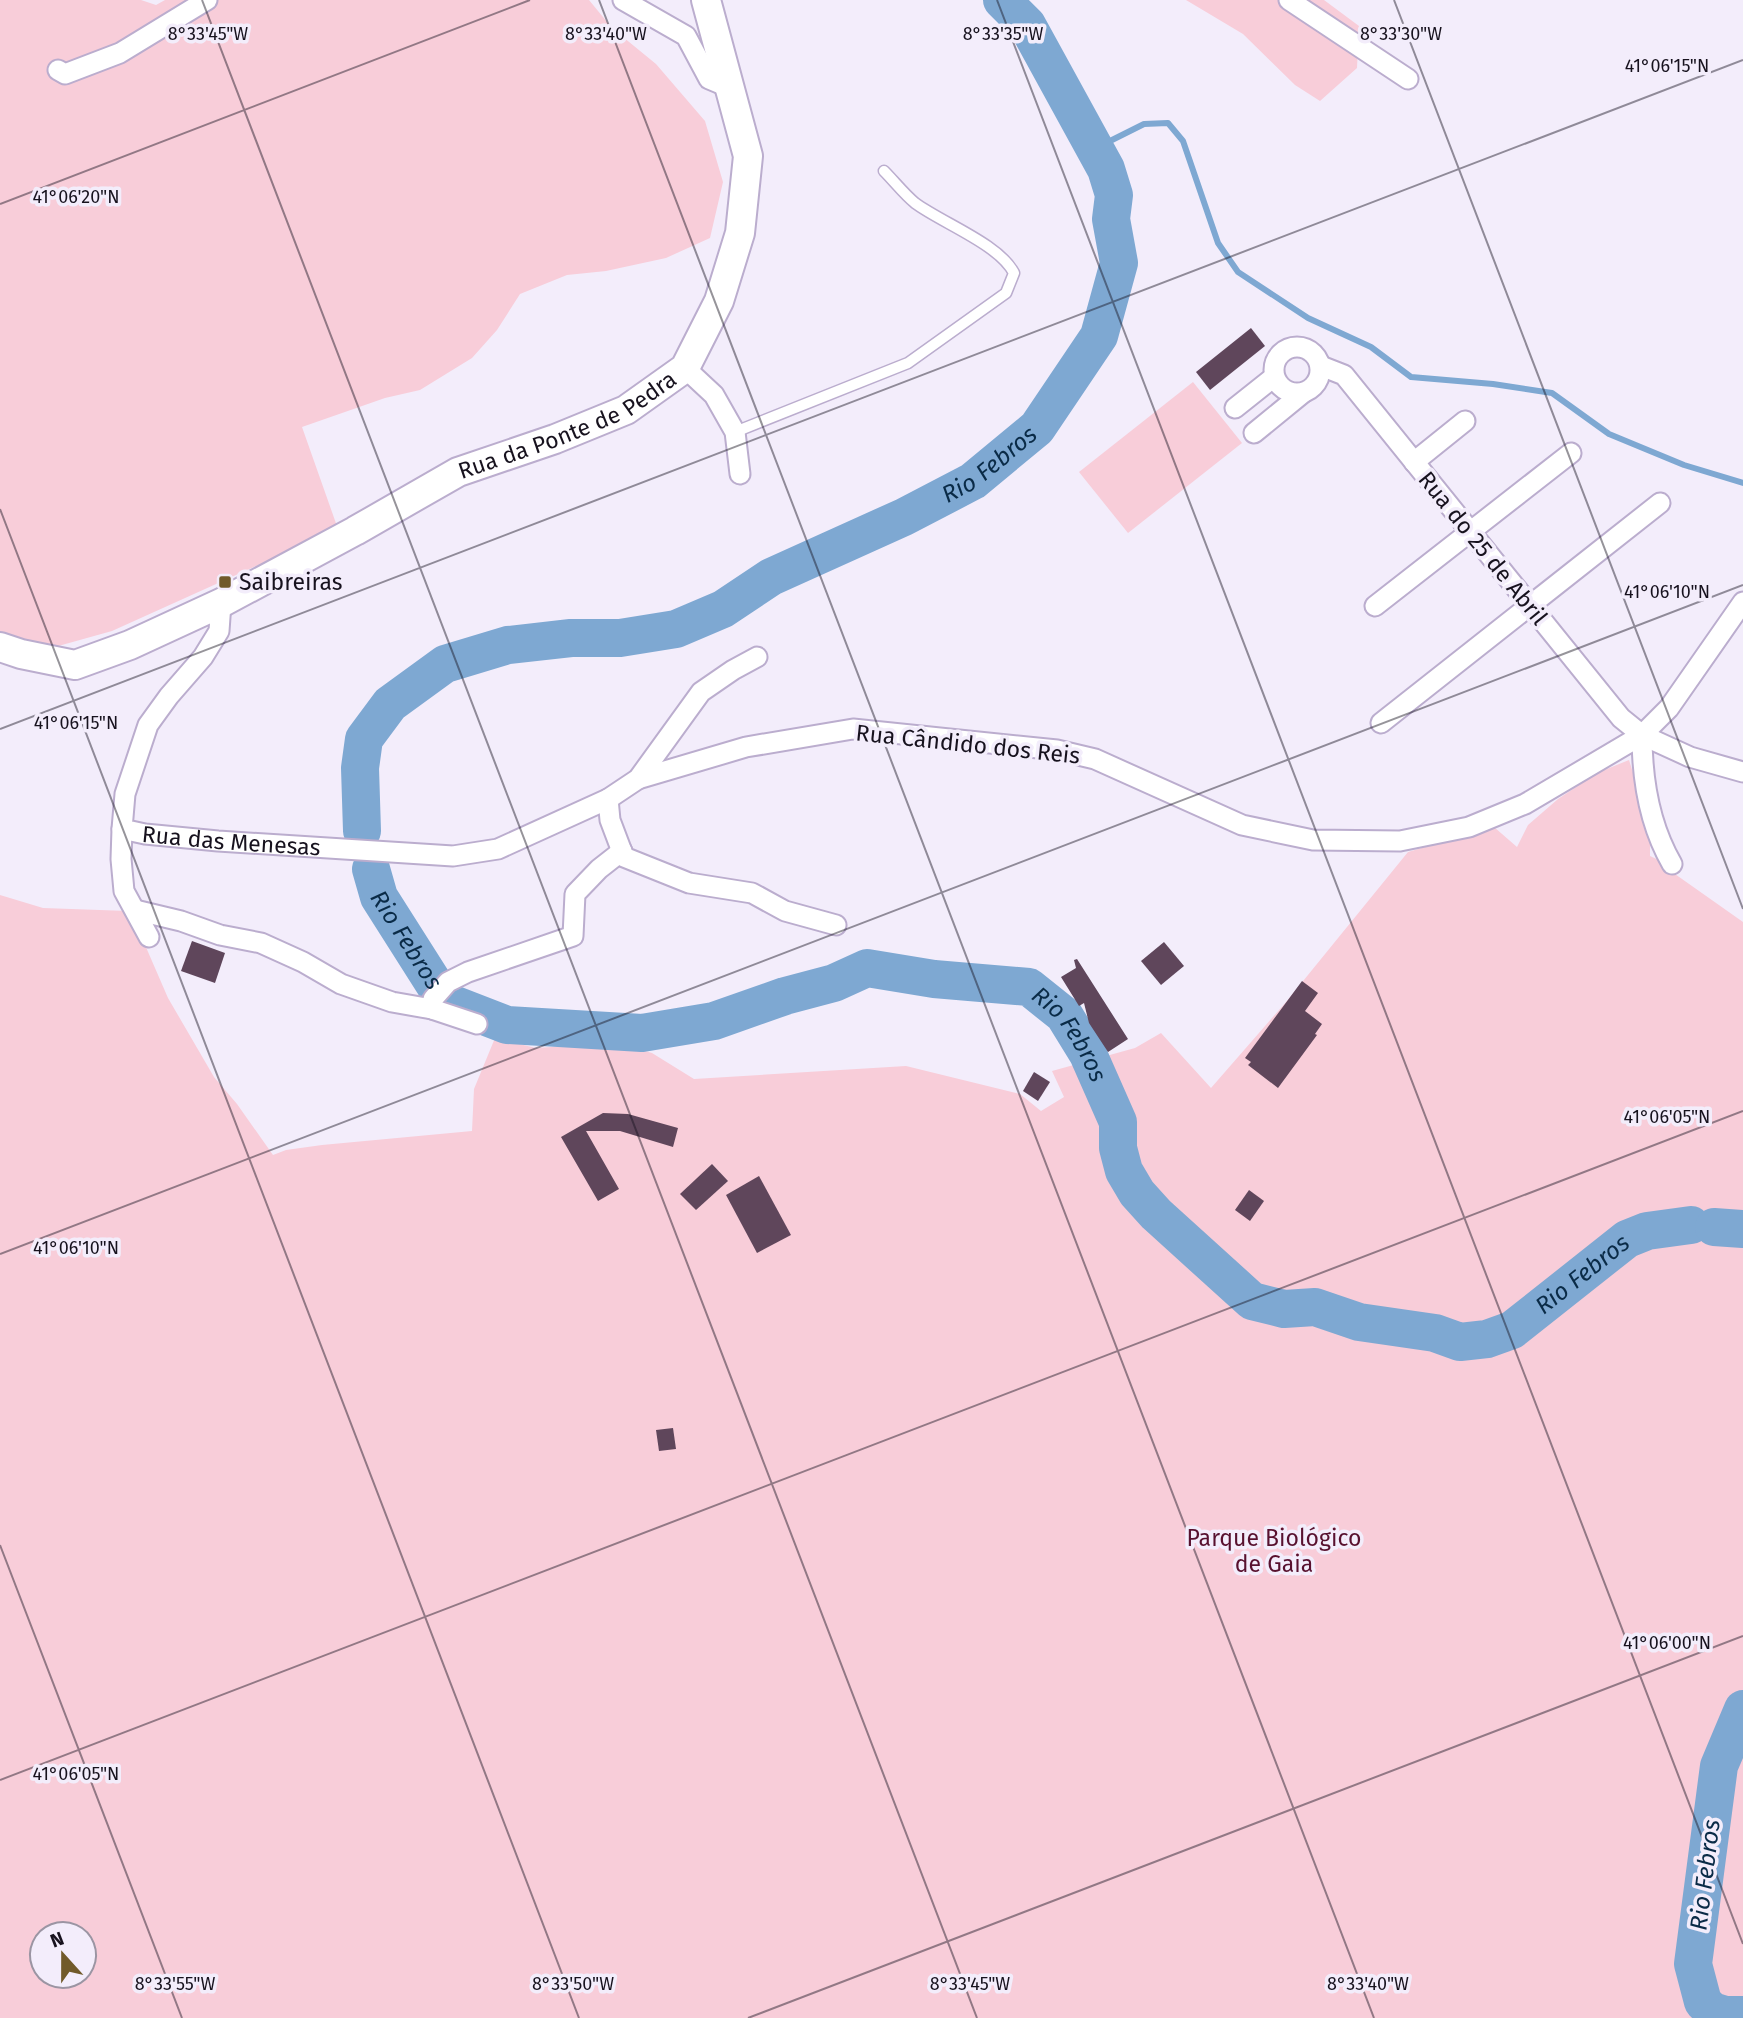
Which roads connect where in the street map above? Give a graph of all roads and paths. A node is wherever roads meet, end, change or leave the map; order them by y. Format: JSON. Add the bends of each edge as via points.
{"nodes":[{"id":1,"x":207,"y":0,"type":"edge"},
{"id":2,"x":623,"y":0,"type":"edge"},
{"id":3,"x":706,"y":0,"type":"edge"},
{"id":4,"x":1289,"y":0,"type":"edge"},
{"id":5,"x":58,"y":70,"type":"dead end"},
{"id":6,"x":1408,"y":79,"type":"dead end"},
{"id":7,"x":728,"y":87,"type":"junction"},
{"id":8,"x":884,"y":171,"type":"dead end"},
{"id":9,"x":1321,"y":366,"type":"junction"},
{"id":10,"x":685,"y":368,"type":"junction"},
{"id":11,"x":1274,"y":377,"type":"junction"},
{"id":12,"x":1303,"y":393,"type":"junction"},
{"id":13,"x":1235,"y":408,"type":"dead end"},
{"id":14,"x":1465,"y":421,"type":"dead end"},
{"id":15,"x":735,"y":432,"type":"junction"},
{"id":16,"x":1254,"y":433,"type":"dead end"},
{"id":17,"x":1571,"y":453,"type":"dead end"},
{"id":18,"x":1414,"y":462,"type":"junction"},
{"id":19,"x":740,"y":474,"type":"dead end"},
{"id":20,"x":1660,"y":503,"type":"dead end"},
{"id":21,"x":1470,"y":532,"type":"junction"},
{"id":22,"x":1743,"y":602,"type":"edge"},
{"id":23,"x":221,"y":603,"type":"junction"},
{"id":24,"x":1375,"y":606,"type":"dead end"},
{"id":25,"x":1530,"y":606,"type":"junction"},
{"id":26,"x":0,"y":647,"type":"edge"},
{"id":27,"x":758,"y":657,"type":"dead end"},
{"id":28,"x":1381,"y":723,"type":"dead end"},
{"id":29,"x":1642,"y":735,"type":"junction"},
{"id":30,"x":1743,"y":772,"type":"edge"},
{"id":31,"x":638,"y":779,"type":"junction"},
{"id":32,"x":608,"y":799,"type":"junction"},
{"id":33,"x":122,"y":829,"type":"junction"},
{"id":34,"x":622,"y":851,"type":"junction"},
{"id":35,"x":1672,"y":864,"type":"dead end"},
{"id":36,"x":135,"y":910,"type":"junction"},
{"id":37,"x":836,"y":925,"type":"dead end"},
{"id":38,"x":149,"y":937,"type":"dead end"},
{"id":39,"x":433,"y":1004,"type":"junction"},
{"id":40,"x":477,"y":1024,"type":"dead end"}],
"edges":[{"from":1,"to":5,"type":"street","via":[[120,53],[65,74]]},
{"from":2,"to":7,"type":"street","via":[[686,36],[709,79]]},
{"from":3,"to":7,"type":"street","name":"Rua da Ponte de Pedra"},
{"from":4,"to":6,"type":"street"},
{"from":7,"to":10,"type":"street","name":"Rua da Ponte de Pedra","via":[[748,156],[740,233],[719,301]]},
{"from":8,"to":15,"type":"lane","via":[[914,202],[1010,264],[1014,273],[1006,293],[908,363]]},
{"from":9,"to":11,"type":"street","name":"Rua do 25 de Abril","via":[[1313,351],[1292,345],[1275,358]]},
{"from":9,"to":12,"type":"street","via":[[1317,383]]},
{"from":9,"to":18,"type":"street","name":"Rua do 25 de Abril","via":[[1344,374]]},
{"from":10,"to":15,"type":"street","via":[[714,395]]},
{"from":10,"to":23,"type":"street","name":"Rua da Ponte de Pedra","via":[[626,410],[458,472]]},
{"from":11,"to":12,"type":"street","via":[[1283,389]]},
{"from":11,"to":13,"type":"street","name":"Rua do 25 de Abril"},
{"from":12,"to":16,"type":"street"},
{"from":14,"to":18,"type":"street"},
{"from":15,"to":19,"type":"street"},
{"from":17,"to":21,"type":"street"},
{"from":18,"to":21,"type":"street","name":"Rua do 25 de Abril"},
{"from":20,"to":25,"type":"street"},
{"from":21,"to":24,"type":"street"},
{"from":21,"to":25,"type":"street","name":"Rua do 25 de Abril"},
{"from":22,"to":29,"type":"street","name":"Rua Cândido dos Reis","via":[[1670,708]]},
{"from":23,"to":26,"type":"street","via":[[75,665]]},
{"from":23,"to":33,"type":"street","name":"Rua das Menesas","via":[[219,631],[148,724],[125,794]]},
{"from":25,"to":28,"type":"street"},
{"from":25,"to":29,"type":"street","name":"Rua do 25 de Abril","via":[[1621,718]]},
{"from":27,"to":31,"type":"street","name":"Rua Cândido dos Reis","via":[[701,692]]},
{"from":29,"to":30,"type":"street","name":"Rua do 25 de Abril","via":[[1690,757]]},
{"from":29,"to":31,"type":"street","name":"Rua Cândido dos Reis","via":[[1517,808],[1469,827],[1400,841],[1313,840],[1242,825],[1095,759],[1057,750],[853,729],[746,747]]},
{"from":29,"to":35,"type":"street","via":[[1647,792]]},
{"from":31,"to":32,"type":"street","name":"Rua Cândido dos Reis"},
{"from":32,"to":33,"type":"street","name":"Rua das Menesas","via":[[498,849],[453,856],[218,841]]},
{"from":32,"to":34,"type":"street","via":[[610,820]]},
{"from":33,"to":36,"type":"street","via":[[124,891]]},
{"from":34,"to":37,"type":"street","via":[[624,857],[689,883],[752,893],[785,911]]},
{"from":34,"to":39,"type":"street","via":[[575,894],[573,936],[448,982]]},
{"from":36,"to":38,"type":"street"},
{"from":36,"to":39,"type":"street","via":[[261,943],[341,984],[392,1002]]},
{"from":39,"to":40,"type":"street"}]}
